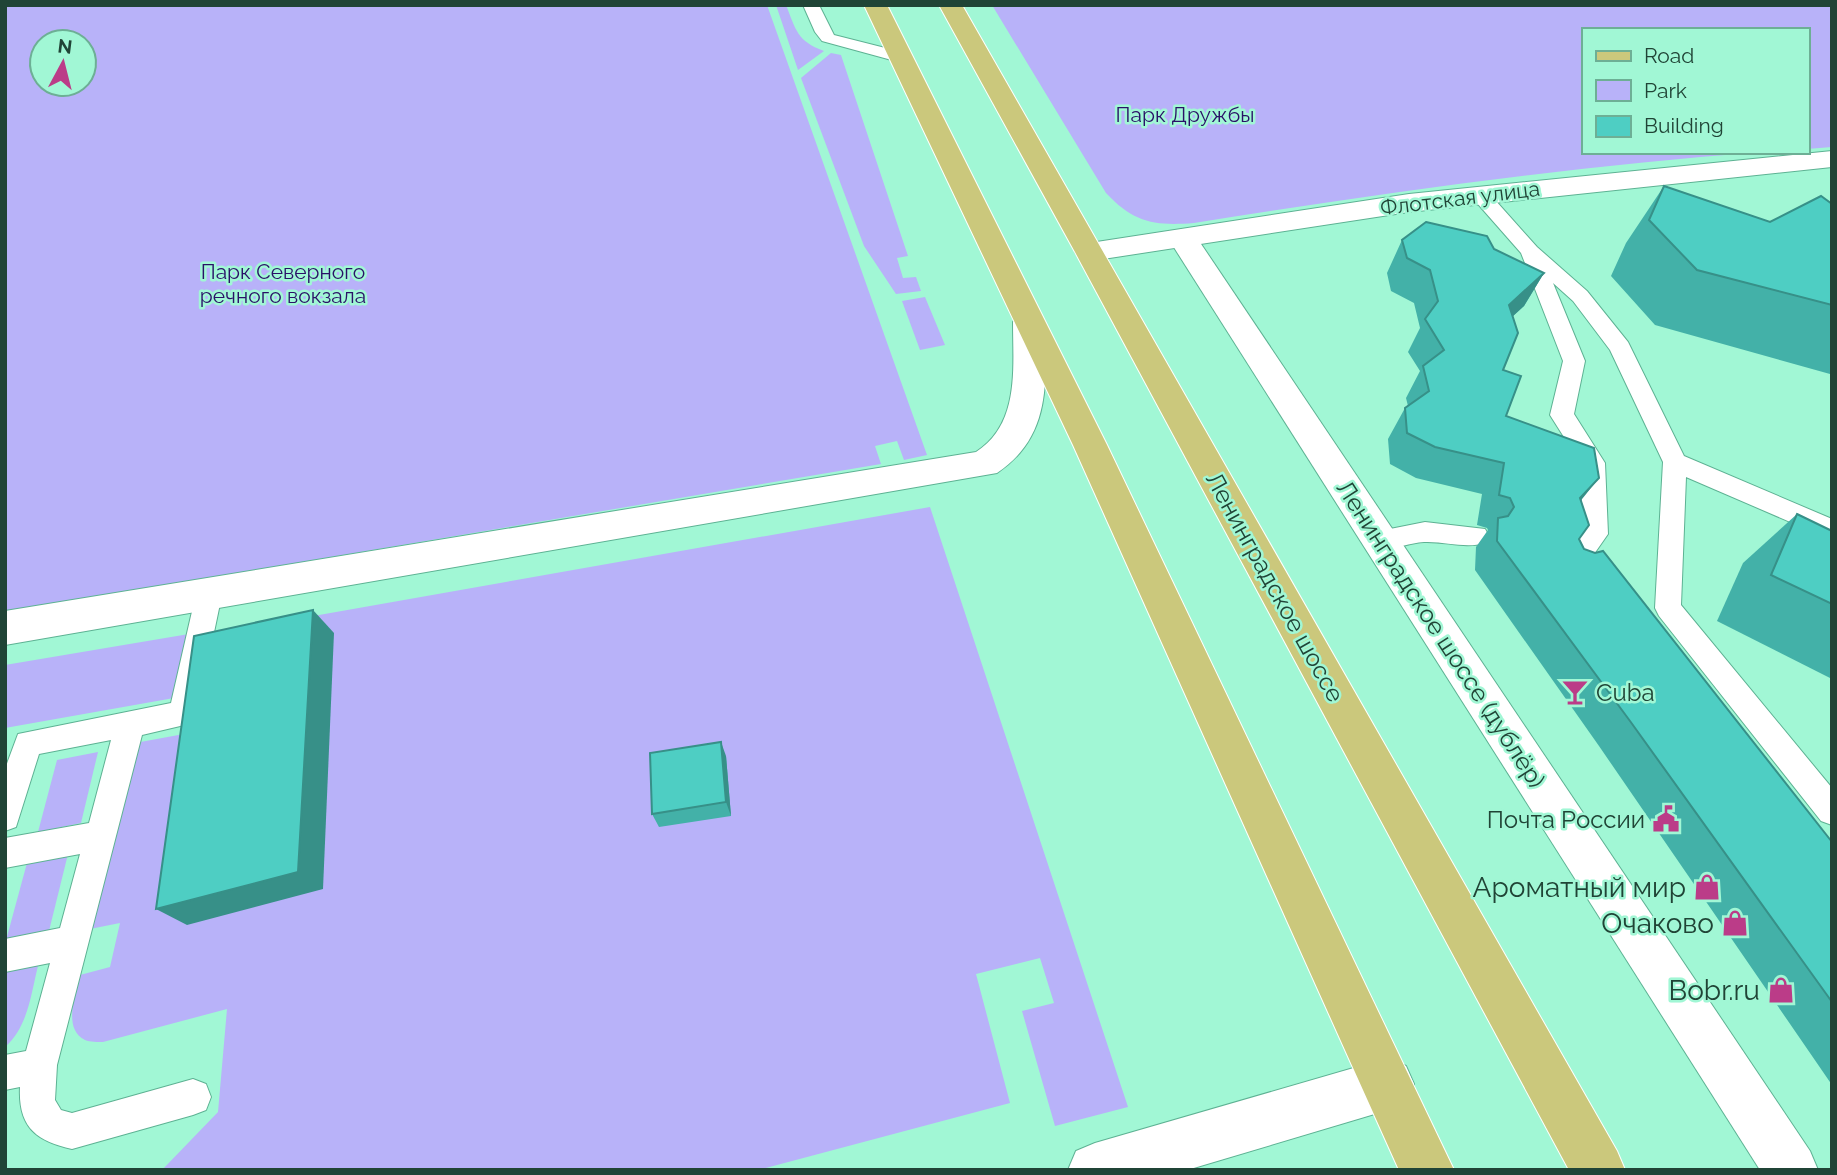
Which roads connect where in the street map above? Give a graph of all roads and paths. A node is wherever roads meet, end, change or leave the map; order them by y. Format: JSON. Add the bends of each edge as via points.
{"nodes":[{"id":1,"x":811,"y":5,"type":"edge"},
{"id":2,"x":875,"y":5,"type":"edge"},
{"id":3,"x":950,"y":5,"type":"edge"},
{"id":4,"x":900,"y":57,"type":"junction"},
{"id":5,"x":1832,"y":159,"type":"edge"},
{"id":6,"x":1480,"y":195,"type":"junction"},
{"id":7,"x":1183,"y":238,"type":"junction"},
{"id":8,"x":1530,"y":251,"type":"junction"},
{"id":9,"x":1090,"y":252,"type":"junction"},
{"id":10,"x":1029,"y":321,"type":"junction"},
{"id":11,"x":1675,"y":462,"type":"junction"},
{"id":12,"x":1832,"y":530,"type":"edge"},
{"id":13,"x":1476,"y":536,"type":"dead end"},
{"id":14,"x":1379,"y":540,"type":"junction"},
{"id":15,"x":1569,"y":570,"type":"edge"},
{"id":16,"x":209,"y":594,"type":"junction"},
{"id":17,"x":5,"y":628,"type":"edge"},
{"id":18,"x":130,"y":724,"type":"junction"},
{"id":19,"x":1832,"y":811,"type":"edge"},
{"id":20,"x":5,"y":817,"type":"edge"},
{"id":21,"x":101,"y":835,"type":"junction"},
{"id":22,"x":5,"y":853,"type":"edge"},
{"id":23,"x":72,"y":942,"type":"junction"},
{"id":24,"x":5,"y":956,"type":"edge"},
{"id":25,"x":40,"y":1065,"type":"junction"},
{"id":26,"x":5,"y":1073,"type":"edge"},
{"id":27,"x":1388,"y":1084,"type":"junction"},
{"id":28,"x":193,"y":1097,"type":"dead end"},
{"id":29,"x":1095,"y":1170,"type":"edge"},
{"id":30,"x":1427,"y":1170,"type":"edge"},
{"id":31,"x":1598,"y":1170,"type":"edge"},
{"id":32,"x":1791,"y":1170,"type":"edge"}],
"edges":[{"from":1,"to":4,"type":"lane","via":[[828,38]]},
{"from":2,"to":4,"type":"main road"},
{"from":3,"to":9,"type":"main road","name":"Ленинградское шоссе"},
{"from":4,"to":10,"type":"main road"},
{"from":5,"to":6,"type":"street","name":"Флотская улица"},
{"from":6,"to":7,"type":"street","name":"Флотская улица"},
{"from":6,"to":8,"type":"lane"},
{"from":7,"to":9,"type":"street","name":"Флотская улица"},
{"from":7,"to":14,"type":"street","name":"Ленинградское шоссе (дублёр)"},
{"from":8,"to":11,"type":"lane","via":[[1580,296],[1620,346]]},
{"from":8,"to":15,"type":"lane","via":[[1574,361],[1562,415],[1593,463],[1595,534]]},
{"from":9,"to":31,"type":"main road","name":"Ленинградское шоссе"},
{"from":10,"to":16,"type":"street","via":[[1025,412],[1017,438],[1006,452],[985,464]]},
{"from":10,"to":27,"type":"main road"},
{"from":11,"to":12,"type":"lane"},
{"from":11,"to":19,"type":"lane","via":[[1668,608]]},
{"from":13,"to":14,"type":"lane","via":[[1425,532]]},
{"from":14,"to":32,"type":"street","name":"Ленинградское шоссе (дублёр)"},
{"from":16,"to":17,"type":"street"},
{"from":16,"to":18,"type":"lane","via":[[183,714]]},
{"from":18,"to":20,"type":"lane","via":[[28,743]]},
{"from":18,"to":21,"type":"lane"},
{"from":21,"to":22,"type":"lane"},
{"from":21,"to":23,"type":"lane"},
{"from":23,"to":24,"type":"lane"},
{"from":23,"to":25,"type":"lane"},
{"from":25,"to":26,"type":"lane"},
{"from":25,"to":28,"type":"lane","via":[[37,1100],[41,1117],[53,1129],[72,1131]]},
{"from":27,"to":29,"type":"street"},
{"from":27,"to":30,"type":"main road"}]}
